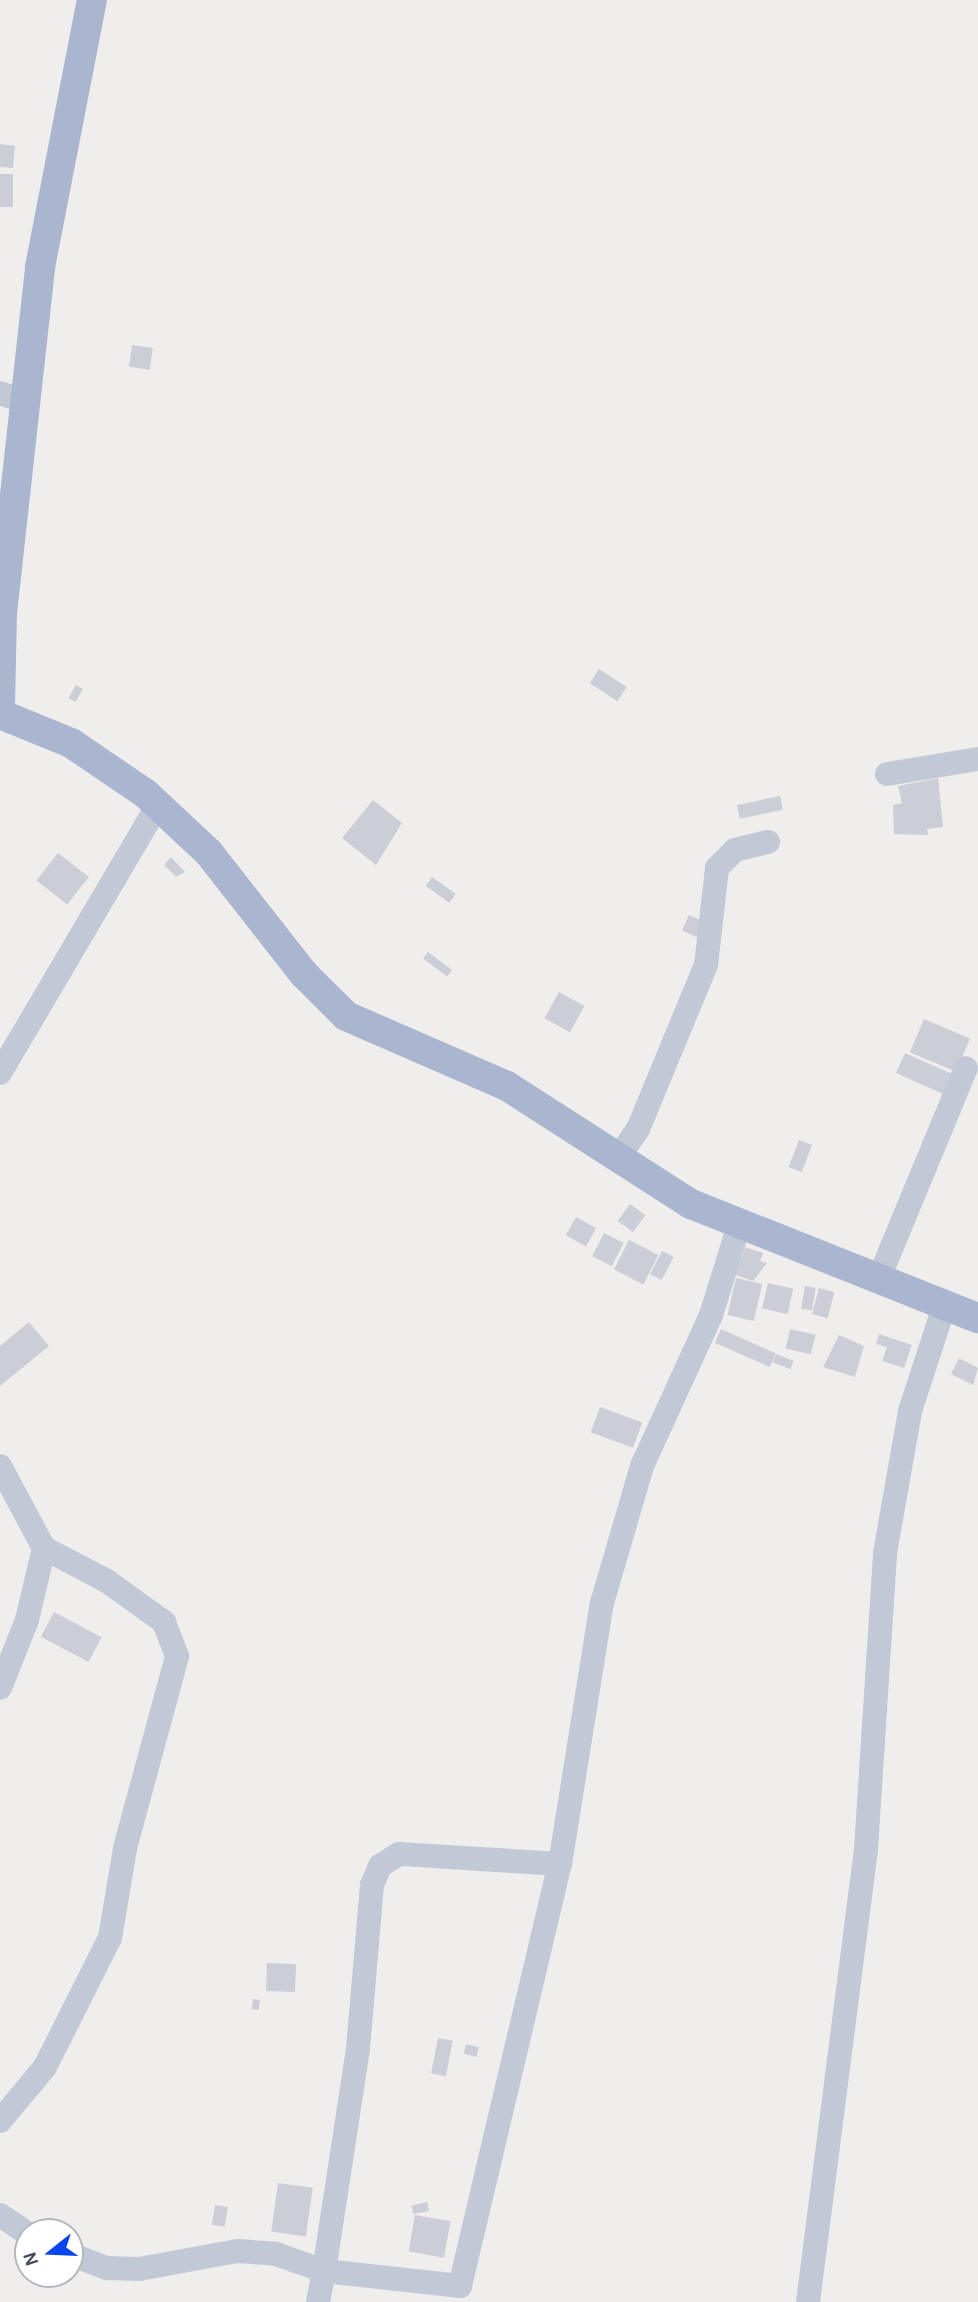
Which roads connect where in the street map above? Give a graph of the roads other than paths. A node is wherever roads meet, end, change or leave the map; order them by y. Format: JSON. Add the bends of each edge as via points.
{"nodes":[{"id":1,"x":92,"y":0,"type":"edge"},
{"id":2,"x":13,"y":398,"type":"edge"},
{"id":3,"x":0,"y":707,"type":"edge"},
{"id":4,"x":0,"y":714,"type":"edge"},
{"id":5,"x":978,"y":759,"type":"edge"},
{"id":6,"x":887,"y":775,"type":"dead end"},
{"id":7,"x":158,"y":805,"type":"junction"},
{"id":8,"x":768,"y":842,"type":"dead end"},
{"id":9,"x":966,"y":1068,"type":"dead end"},
{"id":10,"x":0,"y":1073,"type":"edge"},
{"id":11,"x":617,"y":1160,"type":"junction"},
{"id":12,"x":740,"y":1222,"type":"junction"},
{"id":13,"x":879,"y":1278,"type":"junction"},
{"id":14,"x":945,"y":1304,"type":"junction"},
{"id":15,"x":978,"y":1317,"type":"edge"},
{"id":16,"x":0,"y":1466,"type":"edge"},
{"id":17,"x":44,"y":1548,"type":"junction"},
{"id":18,"x":0,"y":1688,"type":"edge"},
{"id":19,"x":560,"y":1864,"type":"junction"},
{"id":20,"x":0,"y":2121,"type":"edge"},
{"id":21,"x":84,"y":2260,"type":"edge"},
{"id":22,"x":324,"y":2271,"type":"junction"},
{"id":23,"x":458,"y":2294,"type":"edge"},
{"id":24,"x":318,"y":2302,"type":"edge"},
{"id":25,"x":808,"y":2302,"type":"edge"}],
"edges":[{"from":1,"to":2,"type":"main road"},
{"from":2,"to":3,"type":"main road"},
{"from":4,"to":7,"type":"main road","via":[[71,743]]},
{"from":5,"to":6,"type":"street"},
{"from":7,"to":10,"type":"street"},
{"from":7,"to":11,"type":"main road","via":[[209,853],[304,974],[346,1016],[508,1086]]},
{"from":8,"to":11,"type":"street","via":[[735,850],[717,868],[715,930],[703,976],[638,1129]]},
{"from":9,"to":13,"type":"street"},
{"from":11,"to":12,"type":"main road","via":[[691,1204]]},
{"from":12,"to":13,"type":"main road"},
{"from":12,"to":19,"type":"street","via":[[710,1315],[666,1406],[623,1529],[587,1671]]},
{"from":13,"to":14,"type":"main road"},
{"from":14,"to":15,"type":"main road"},
{"from":14,"to":25,"type":"street","via":[[910,1411],[885,1553],[866,1849]]},
{"from":16,"to":17,"type":"street"},
{"from":17,"to":18,"type":"street","via":[[27,1620]]},
{"from":17,"to":20,"type":"street","via":[[107,1581],[164,1622],[177,1656],[125,1848],[110,1938],[45,2067]]},
{"from":19,"to":22,"type":"street","via":[[399,1854],[380,1866],[372,1885],[358,2049]]},
{"from":19,"to":23,"type":"street"},
{"from":21,"to":22,"type":"street","via":[[107,2268],[139,2269],[237,2251],[275,2254]]},
{"from":22,"to":23,"type":"street"},
{"from":22,"to":24,"type":"street"}]}
